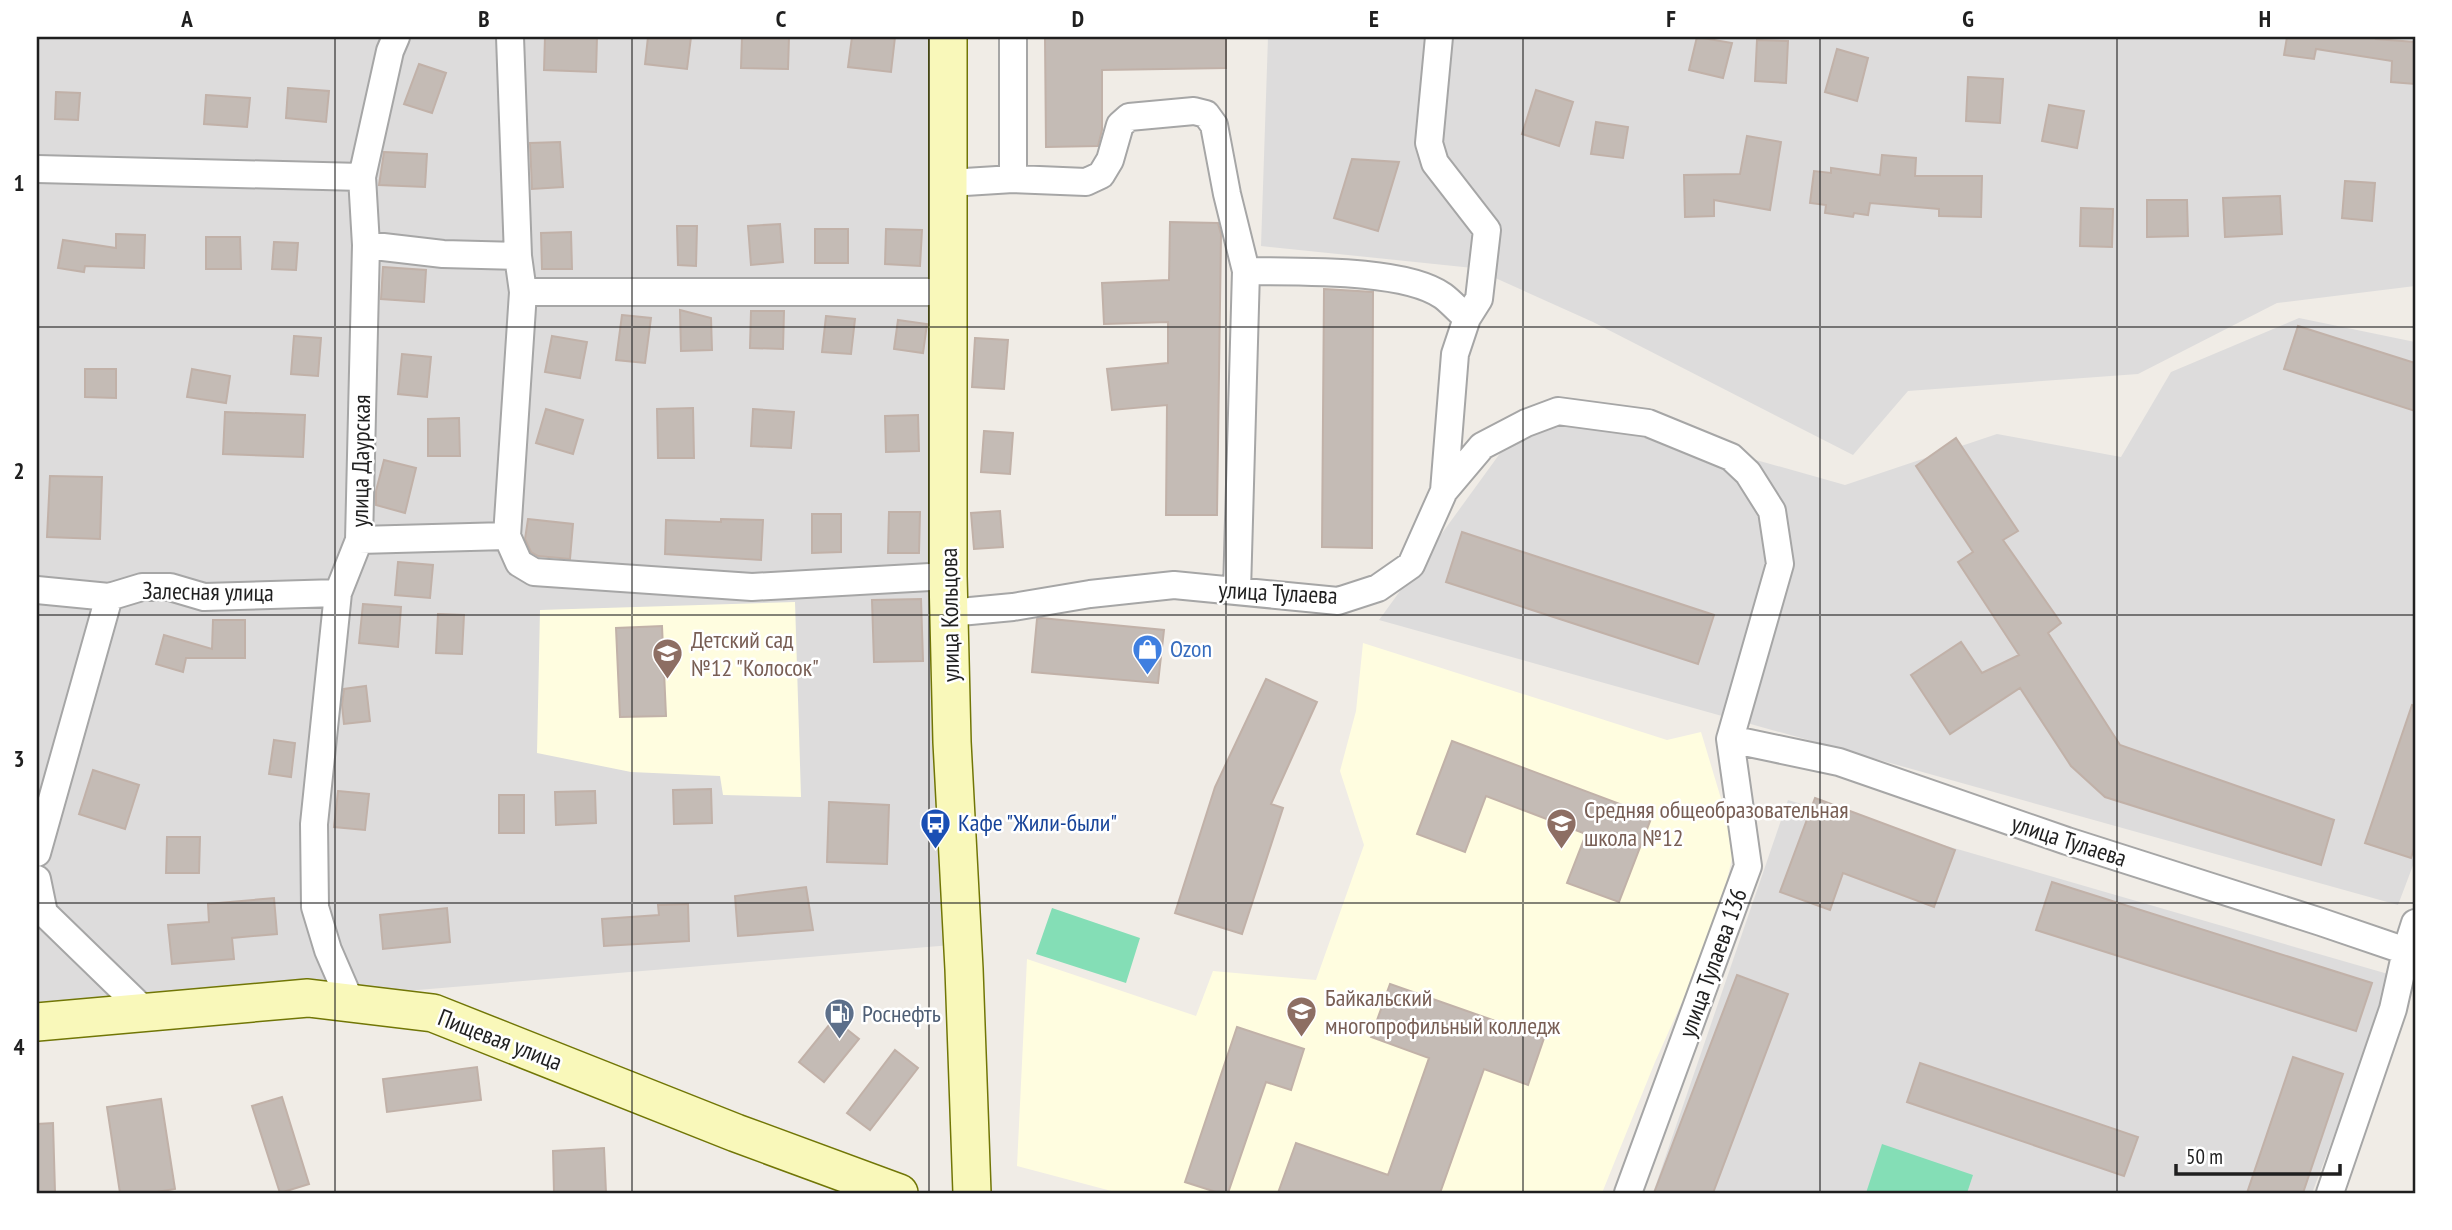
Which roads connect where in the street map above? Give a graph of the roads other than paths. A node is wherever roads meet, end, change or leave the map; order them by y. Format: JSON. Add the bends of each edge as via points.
{"nodes":[{"id":1,"x":396,"y":37,"type":"edge"},
{"id":2,"x":510,"y":37,"type":"edge"},
{"id":3,"x":948,"y":37,"type":"edge"},
{"id":4,"x":1013,"y":37,"type":"edge"},
{"id":5,"x":1439,"y":37,"type":"edge"},
{"id":6,"x":37,"y":169,"type":"edge"},
{"id":7,"x":362,"y":177,"type":"junction"},
{"id":8,"x":1013,"y":179,"type":"junction"},
{"id":9,"x":949,"y":183,"type":"junction"},
{"id":10,"x":366,"y":245,"type":"junction"},
{"id":11,"x":518,"y":256,"type":"junction"},
{"id":12,"x":1246,"y":271,"type":"junction"},
{"id":13,"x":523,"y":292,"type":"junction"},
{"id":14,"x":950,"y":292,"type":"junction"},
{"id":15,"x":1467,"y":318,"type":"junction"},
{"id":16,"x":1444,"y":491,"type":"junction"},
{"id":17,"x":507,"y":536,"type":"junction"},
{"id":18,"x":359,"y":540,"type":"junction"},
{"id":19,"x":1780,"y":564,"type":"joint"},
{"id":20,"x":948,"y":576,"type":"junction"},
{"id":21,"x":37,"y":590,"type":"edge"},
{"id":22,"x":1237,"y":591,"type":"junction"},
{"id":23,"x":338,"y":593,"type":"junction"},
{"id":24,"x":109,"y":597,"type":"junction"},
{"id":25,"x":949,"y":613,"type":"junction"},
{"id":26,"x":1730,"y":738,"type":"junction"},
{"id":27,"x":37,"y":853,"type":"edge"},
{"id":28,"x":37,"y":879,"type":"edge"},
{"id":29,"x":2415,"y":923,"type":"edge"},
{"id":30,"x":2406,"y":951,"type":"junction"},
{"id":31,"x":351,"y":1003,"type":"junction"},
{"id":32,"x":146,"y":1012,"type":"junction"},
{"id":33,"x":37,"y":1022,"type":"edge"},
{"id":34,"x":899,"y":1193,"type":"edge"},
{"id":35,"x":972,"y":1193,"type":"edge"},
{"id":36,"x":1628,"y":1193,"type":"edge"},
{"id":37,"x":2330,"y":1193,"type":"edge"}],
"edges":[{"from":1,"to":7,"type":"street","name":"улица Даурская"},
{"from":2,"to":11,"type":"street"},
{"from":3,"to":9,"type":"main road","name":"улица Кольцова"},
{"from":4,"to":8,"type":"street"},
{"from":5,"to":15,"type":"street","via":[[1429,143],[1436,163],[1486,230],[1479,299]]},
{"from":6,"to":7,"type":"street"},
{"from":7,"to":10,"type":"street","name":"улица Даурская"},
{"from":8,"to":9,"type":"street"},
{"from":8,"to":12,"type":"street","via":[[1086,182],[1101,175],[1120,125],[1129,117],[1206,114],[1214,125]]},
{"from":9,"to":14,"type":"main road","name":"улица Кольцова"},
{"from":10,"to":11,"type":"street"},
{"from":10,"to":18,"type":"street","name":"улица Даурская"},
{"from":11,"to":13,"type":"street"},
{"from":12,"to":15,"type":"street","via":[[1399,279],[1441,295]]},
{"from":12,"to":22,"type":"street"},
{"from":13,"to":14,"type":"street"},
{"from":13,"to":17,"type":"street"},
{"from":14,"to":20,"type":"main road","name":"улица Кольцова"},
{"from":15,"to":16,"type":"street","via":[[1455,354]]},
{"from":16,"to":19,"type":"street","name":"улица Тулаева","via":[[1482,446],[1558,411],[1648,423],[1731,457],[1748,473],[1772,511]]},
{"from":16,"to":22,"type":"street","name":"улица Тулаева","via":[[1411,565],[1378,588],[1338,601]]},
{"from":17,"to":18,"type":"street"},
{"from":17,"to":20,"type":"street","via":[[519,563],[534,572],[752,587]]},
{"from":18,"to":23,"type":"street","name":"улица Даурская"},
{"from":19,"to":26,"type":"street","name":"улица Тулаева 136"},
{"from":20,"to":25,"type":"main road","name":"улица Кольцова"},
{"from":21,"to":24,"type":"street","name":"Залесная улица"},
{"from":22,"to":25,"type":"street","name":"улица Тулаева","via":[[1174,585]]},
{"from":23,"to":24,"type":"street","name":"Залесная улица","via":[[204,597],[170,587],[142,587]]},
{"from":23,"to":31,"type":"street","name":"улица Даурская","via":[[314,824],[315,907],[327,950]]},
{"from":24,"to":27,"type":"street"},
{"from":25,"to":35,"type":"main road","name":"улица Кольцова"},
{"from":26,"to":30,"type":"street","name":"улица Тулаева","via":[[1839,762]]},
{"from":26,"to":36,"type":"street","name":"улица Тулаева 136","via":[[1748,866]]},
{"from":28,"to":32,"type":"street","via":[[44,913]]},
{"from":29,"to":30,"type":"street"},
{"from":30,"to":37,"type":"street","via":[[2393,1009]]},
{"from":31,"to":32,"type":"main road","name":"Пищевая улица","via":[[308,998]]},
{"from":31,"to":34,"type":"main road","name":"Пищевая улица","via":[[433,1013]]},
{"from":32,"to":33,"type":"main road","name":"Пищевая улица"}]}
